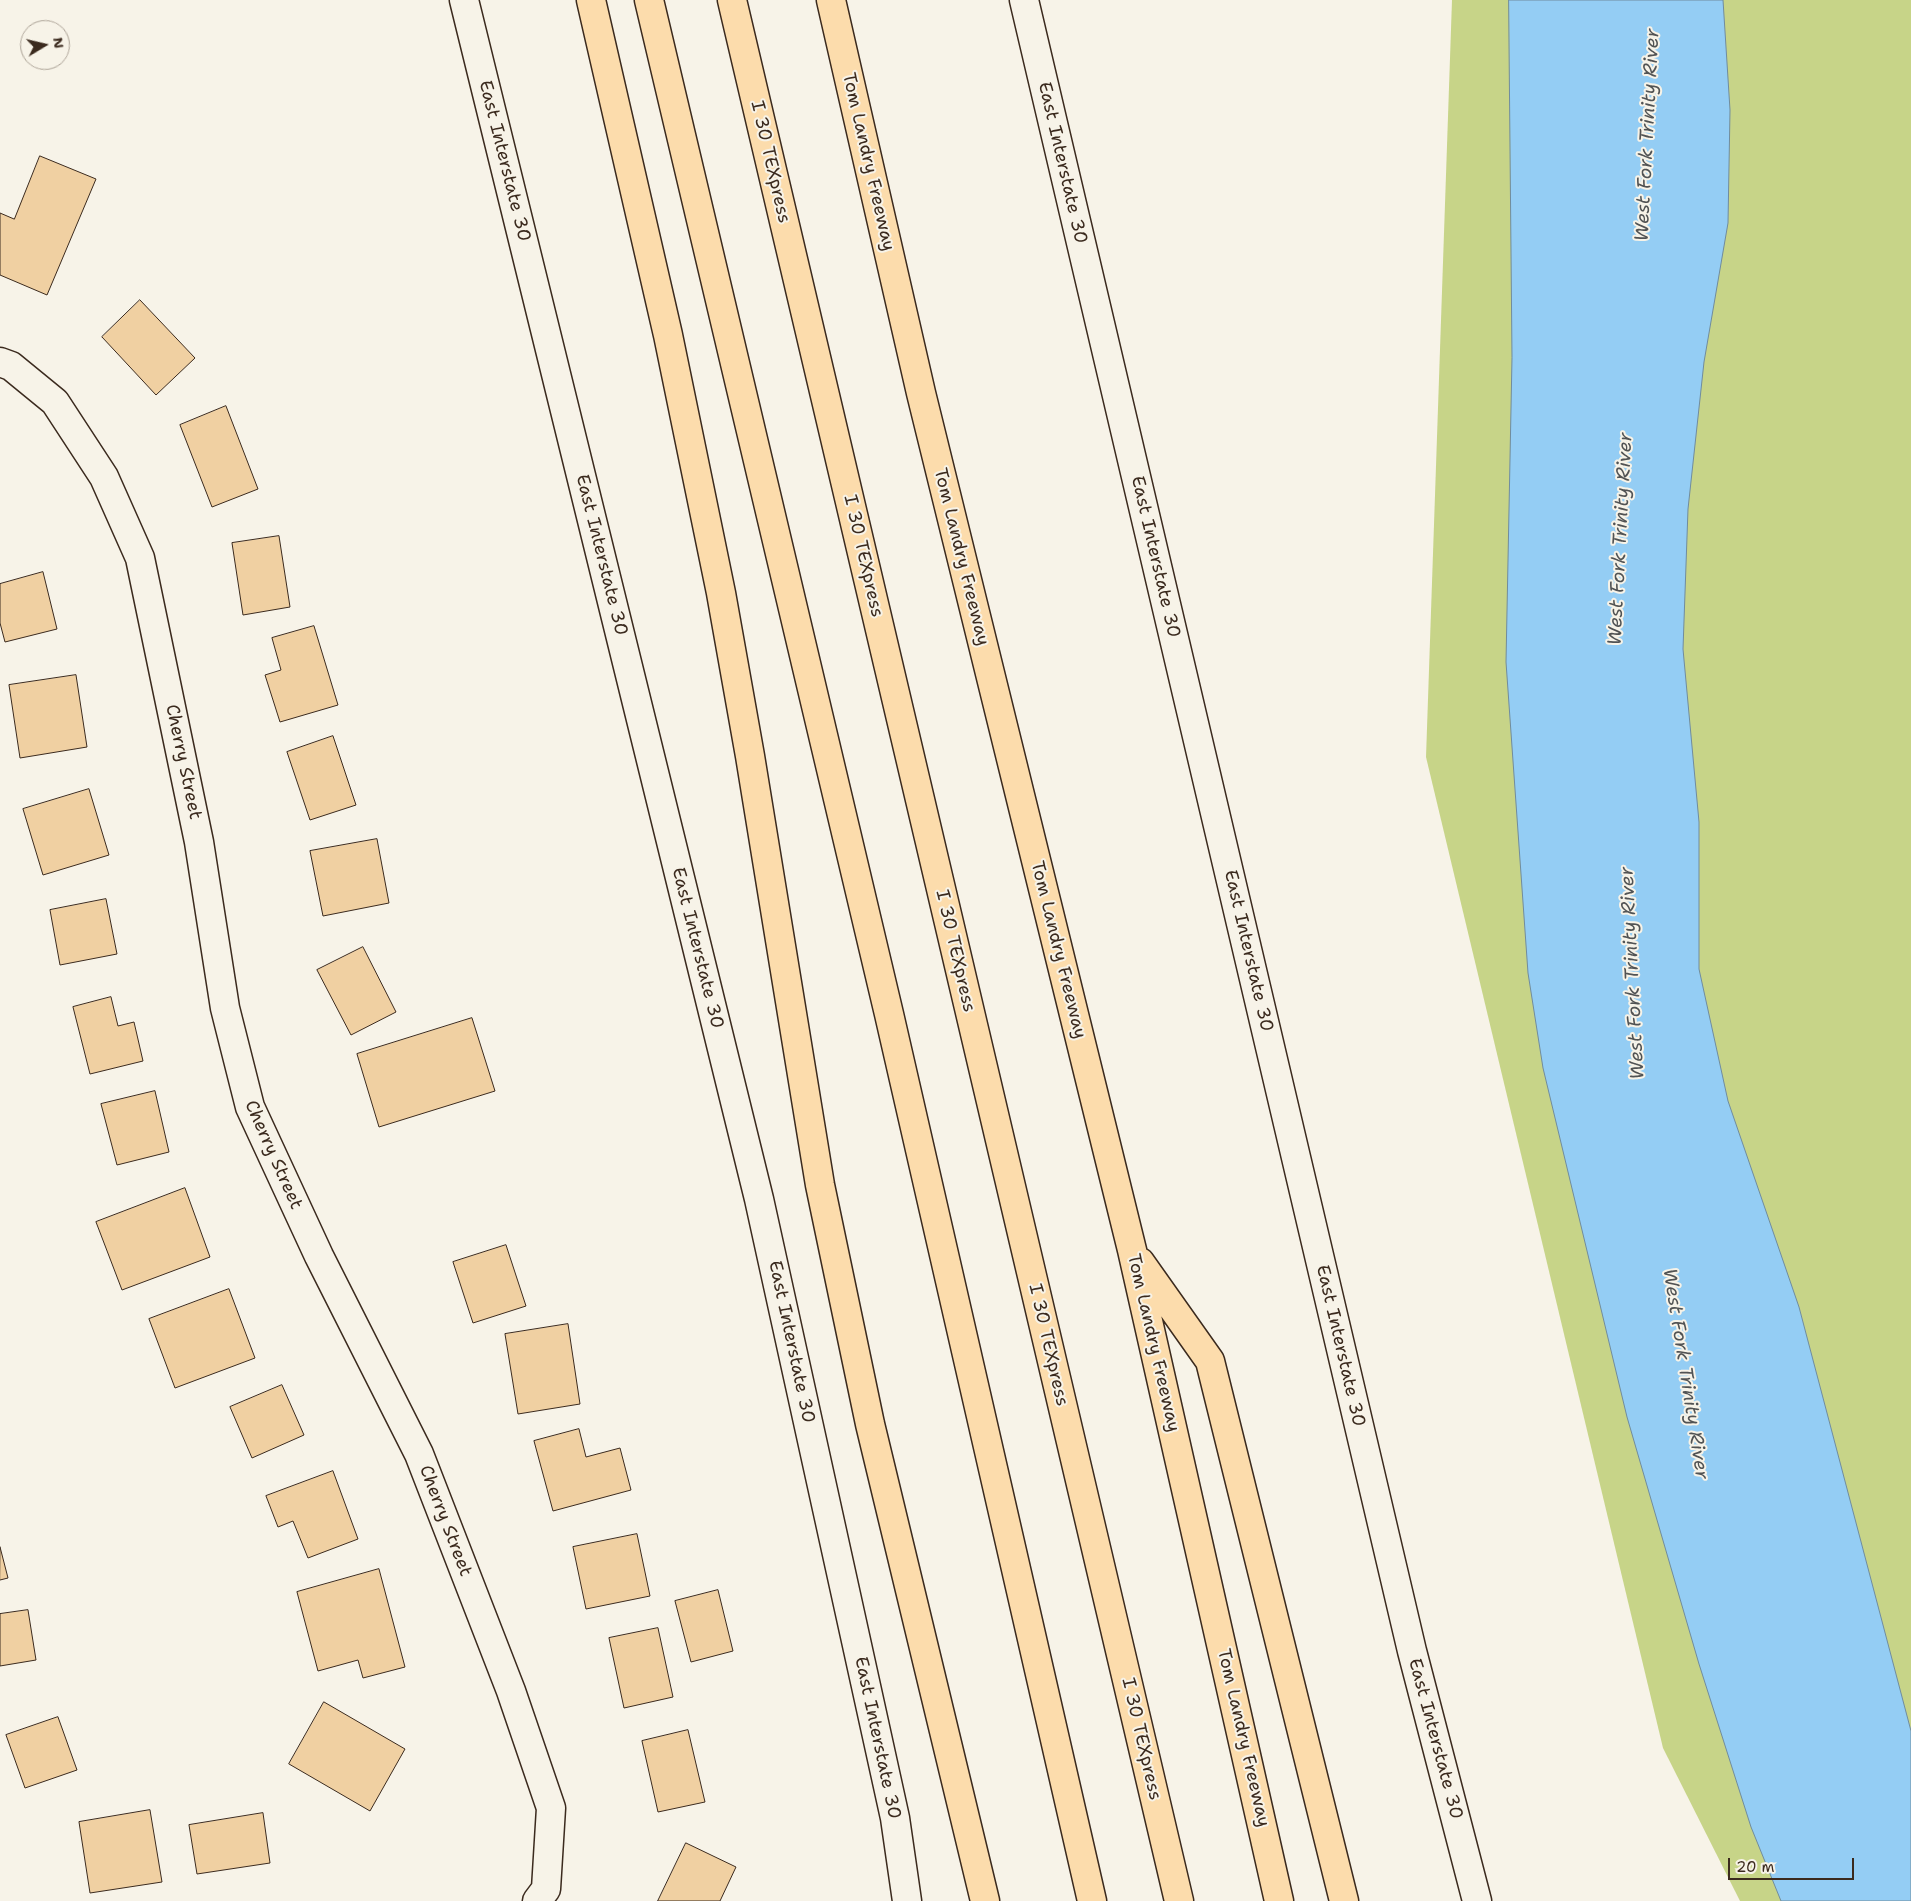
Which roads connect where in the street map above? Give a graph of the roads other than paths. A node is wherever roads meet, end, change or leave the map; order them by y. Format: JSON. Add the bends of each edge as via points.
{"nodes":[{"id":1,"x":464,"y":0,"type":"edge"},
{"id":2,"x":591,"y":0,"type":"edge"},
{"id":3,"x":649,"y":0,"type":"edge"},
{"id":4,"x":732,"y":0,"type":"edge"},
{"id":5,"x":831,"y":0,"type":"edge"},
{"id":6,"x":1024,"y":0,"type":"edge"},
{"id":7,"x":0,"y":362,"type":"edge"},
{"id":8,"x":1132,"y":1250,"type":"junction"},
{"id":9,"x":541,"y":1895,"type":"edge"},
{"id":10,"x":907,"y":1901,"type":"edge"},
{"id":11,"x":985,"y":1901,"type":"edge"},
{"id":12,"x":1092,"y":1901,"type":"edge"},
{"id":13,"x":1179,"y":1901,"type":"edge"},
{"id":14,"x":1279,"y":1901,"type":"edge"},
{"id":15,"x":1344,"y":1901,"type":"edge"},
{"id":16,"x":1477,"y":1901,"type":"edge"}],
"edges":[{"from":1,"to":10,"type":"main road","name":"East Interstate 30","via":[[759,1199],[895,1818]]},
{"from":2,"to":11,"type":"highway","via":[[668,336],[721,593],[820,1185],[870,1424]]},
{"from":3,"to":12,"type":"highway","via":[[889,1014]]},
{"from":4,"to":13,"type":"highway","name":"I 30 TEXpress"},
{"from":5,"to":8,"type":"highway","name":"Tom Landry Freeway","via":[[920,393]]},
{"from":6,"to":16,"type":"main road","name":"East Interstate 30","via":[[1407,1631]]},
{"from":7,"to":9,"type":"main road","name":"Cherry Street","via":[[11,366],[54,402],[104,477],[140,558],[199,842],[225,1008],[250,1107],[318,1256],[419,1454],[511,1691],[552,1808]]},
{"from":8,"to":14,"type":"highway","name":"Tom Landry Freeway"},
{"from":8,"to":15,"type":"highway","via":[[1210,1361]]}]}
